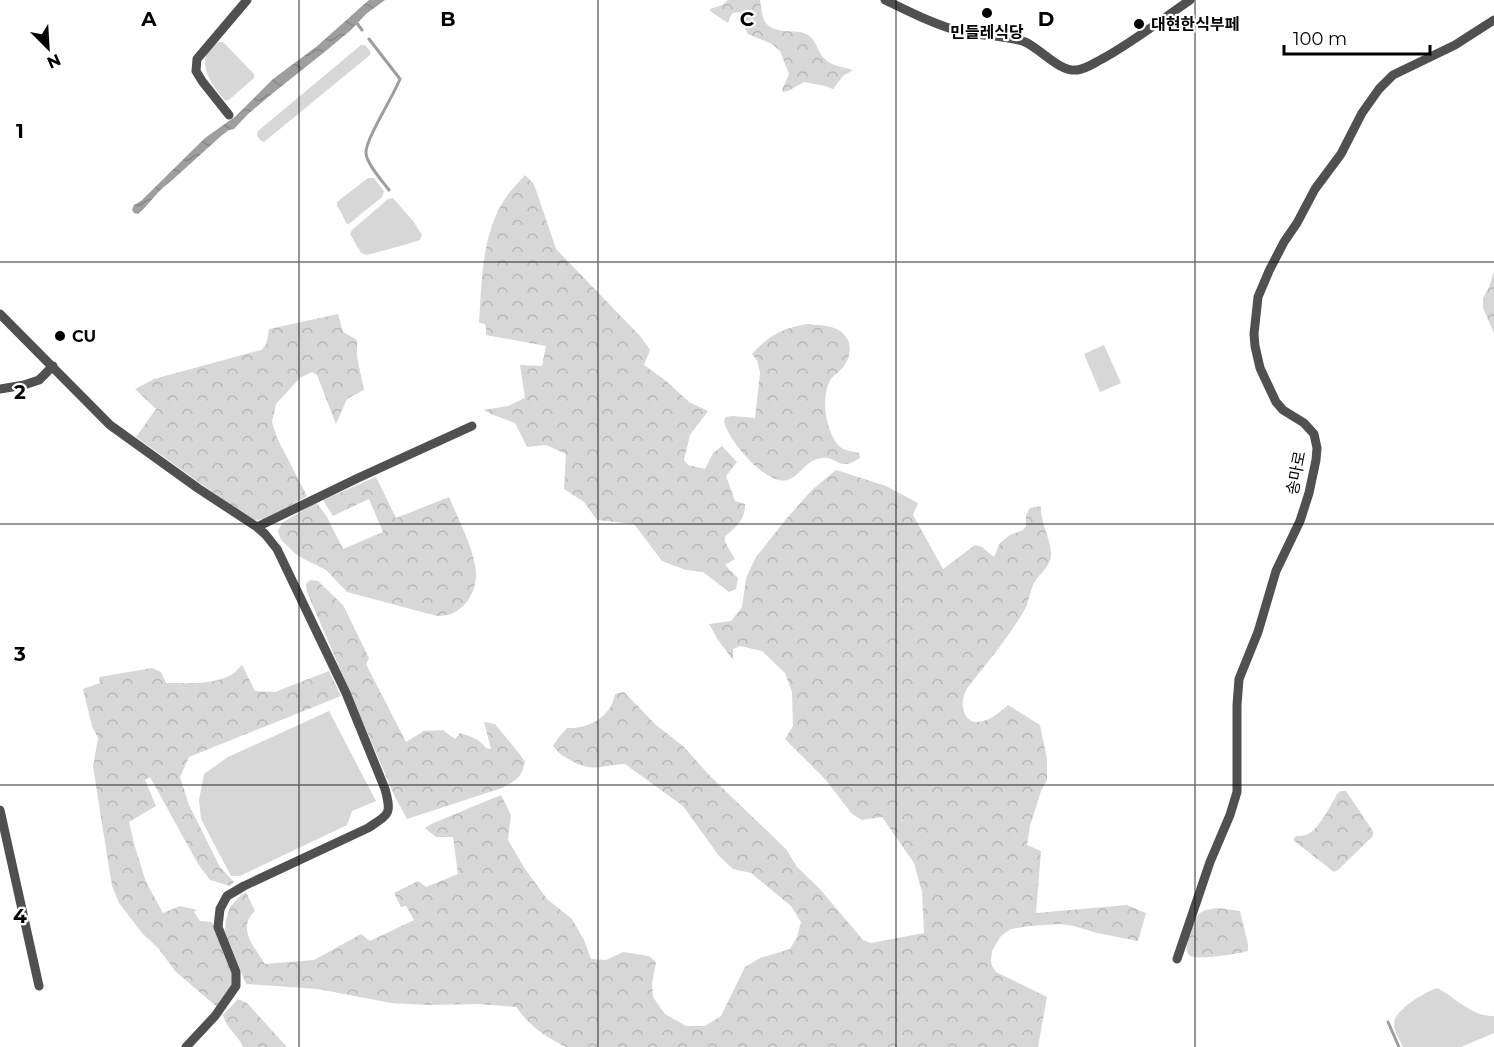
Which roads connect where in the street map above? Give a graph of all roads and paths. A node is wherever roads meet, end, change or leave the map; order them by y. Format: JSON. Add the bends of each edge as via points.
{"nodes":[{"id":1,"x":247,"y":0,"type":"edge"},
{"id":2,"x":885,"y":0,"type":"edge"},
{"id":3,"x":1190,"y":0,"type":"edge"},
{"id":4,"x":1494,"y":20,"type":"edge"},
{"id":5,"x":230,"y":115,"type":"dead end"},
{"id":6,"x":0,"y":314,"type":"edge"},
{"id":7,"x":53,"y":366,"type":"junction"},
{"id":8,"x":0,"y":389,"type":"edge"},
{"id":9,"x":471,"y":426,"type":"dead end"},
{"id":10,"x":257,"y":527,"type":"junction"},
{"id":11,"x":0,"y":810,"type":"edge"},
{"id":12,"x":1177,"y":959,"type":"dead end"},
{"id":13,"x":39,"y":986,"type":"dead end"},
{"id":14,"x":186,"y":1047,"type":"edge"}],
"edges":[{"from":1,"to":5,"type":"street","via":[[197,59],[196,71]]},
{"from":2,"to":3,"type":"street","via":[[960,31],[1025,42],[1066,69],[1076,70],[1121,49]]},
{"from":4,"to":12,"type":"street","name":"송마로","via":[[1455,45],[1393,75],[1378,88],[1284,242],[1258,297],[1254,334],[1260,368],[1276,402],[1314,434],[1316,460],[1300,521],[1276,571],[1239,679],[1236,792]]},
{"from":6,"to":7,"type":"street"},
{"from":7,"to":8,"type":"street","via":[[39,380]]},
{"from":7,"to":10,"type":"street","via":[[110,425]]},
{"from":9,"to":10,"type":"street"},
{"from":10,"to":14,"type":"street","via":[[277,549],[346,693],[389,806],[385,817],[368,828],[227,896],[220,909],[218,927],[236,972],[236,986]]},
{"from":11,"to":13,"type":"street"}]}
